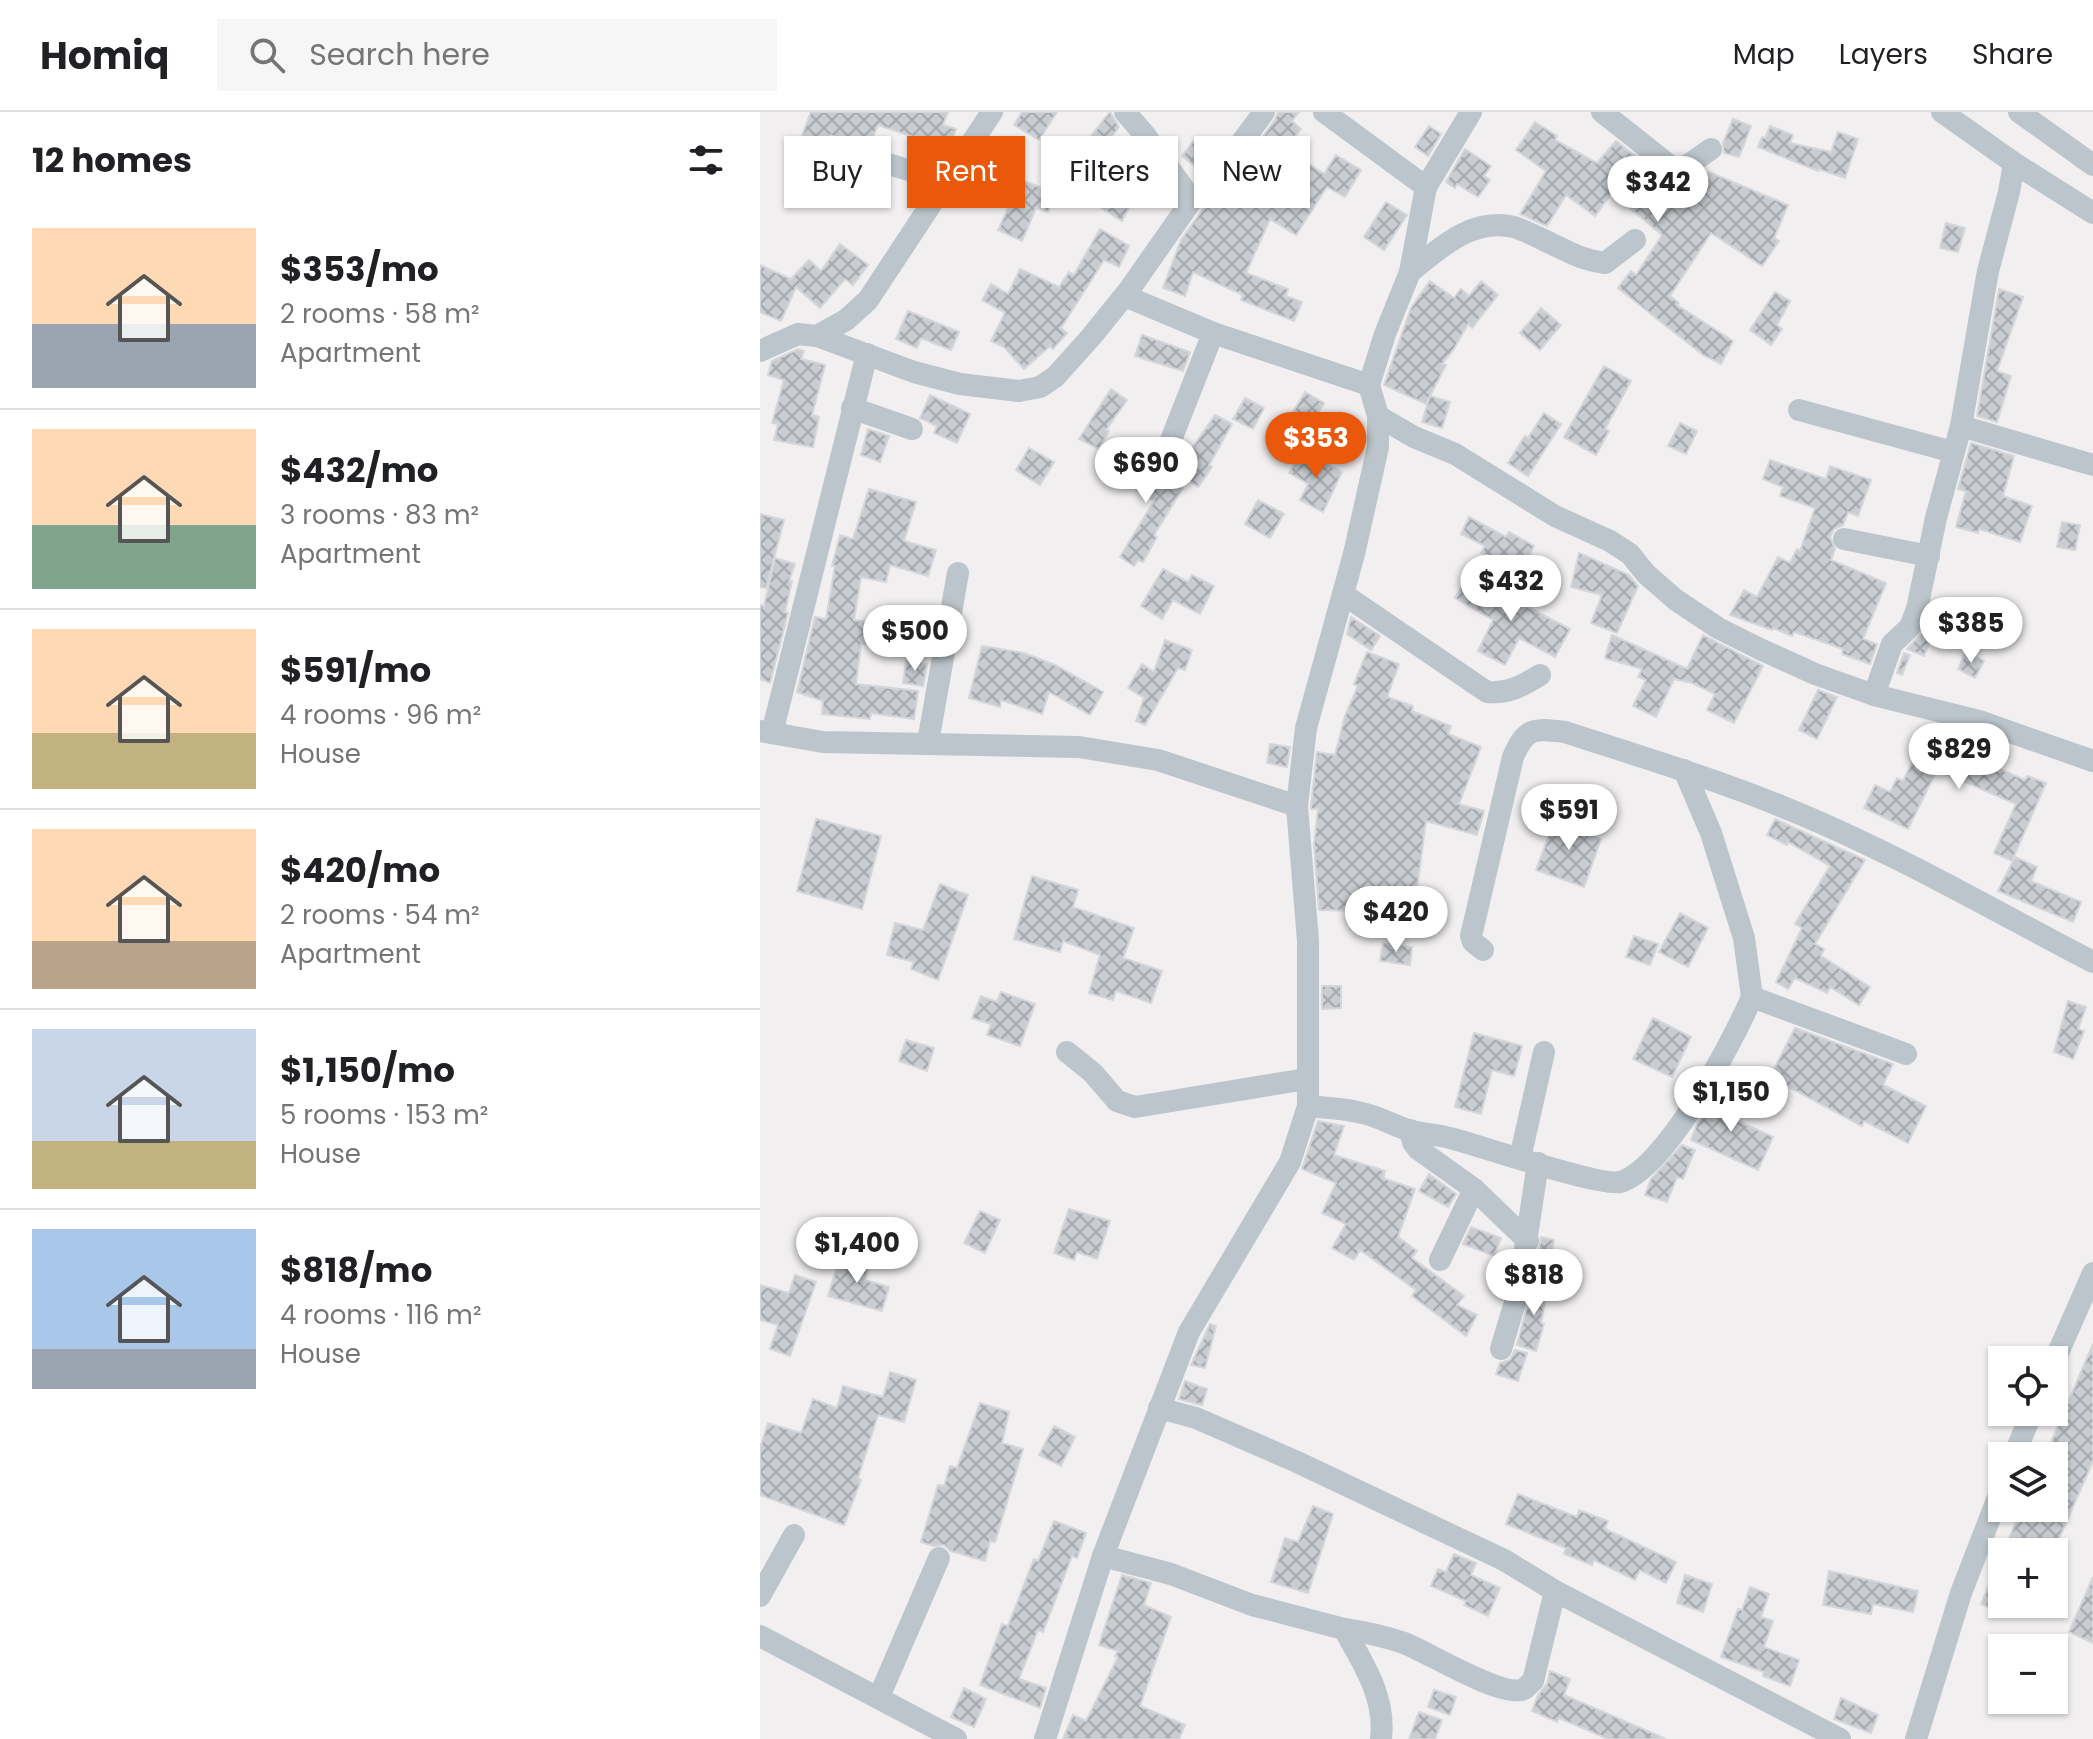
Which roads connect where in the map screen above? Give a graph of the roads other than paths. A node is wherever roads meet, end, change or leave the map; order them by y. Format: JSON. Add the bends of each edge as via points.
{"nodes":[{"id":1,"x":992,"y":112,"type":"edge"},
{"id":2,"x":1125,"y":112,"type":"edge"},
{"id":3,"x":1264,"y":112,"type":"edge"},
{"id":4,"x":1324,"y":112,"type":"edge"},
{"id":5,"x":1471,"y":112,"type":"edge"},
{"id":6,"x":1602,"y":112,"type":"edge"},
{"id":7,"x":1942,"y":112,"type":"edge"},
{"id":8,"x":2019,"y":112,"type":"edge"},
{"id":9,"x":976,"y":136,"type":"edge"},
{"id":10,"x":1711,"y":149,"type":"dead end"},
{"id":11,"x":2014,"y":163,"type":"junction"},
{"id":12,"x":2093,"y":165,"type":"edge"},
{"id":13,"x":1426,"y":187,"type":"junction"},
{"id":14,"x":1192,"y":200,"type":"junction"},
{"id":15,"x":929,"y":208,"type":"edge"},
{"id":16,"x":2093,"y":213,"type":"edge"},
{"id":17,"x":1635,"y":240,"type":"dead end"},
{"id":18,"x":1410,"y":272,"type":"junction"},
{"id":19,"x":1125,"y":296,"type":"junction"},
{"id":20,"x":1213,"y":333,"type":"junction"},
{"id":21,"x":817,"y":336,"type":"junction"},
{"id":22,"x":760,"y":351,"type":"edge"},
{"id":23,"x":867,"y":354,"type":"junction"},
{"id":24,"x":1369,"y":385,"type":"junction"},
{"id":25,"x":852,"y":408,"type":"junction"},
{"id":26,"x":1799,"y":410,"type":"dead end"},
{"id":27,"x":1378,"y":416,"type":"junction"},
{"id":28,"x":1961,"y":426,"type":"junction"},
{"id":29,"x":912,"y":429,"type":"dead end"},
{"id":30,"x":1953,"y":452,"type":"junction"},
{"id":31,"x":2093,"y":465,"type":"edge"},
{"id":32,"x":1160,"y":468,"type":"dead end"},
{"id":33,"x":1844,"y":539,"type":"dead end"},
{"id":34,"x":1929,"y":556,"type":"junction"},
{"id":35,"x":958,"y":573,"type":"dead end"},
{"id":36,"x":1343,"y":594,"type":"junction"},
{"id":37,"x":1540,"y":675,"type":"dead end"},
{"id":38,"x":1874,"y":695,"type":"junction"},
{"id":39,"x":766,"y":732,"type":"edge"},
{"id":40,"x":928,"y":742,"type":"junction"},
{"id":41,"x":2093,"y":761,"type":"edge"},
{"id":42,"x":1684,"y":770,"type":"junction"},
{"id":43,"x":1297,"y":806,"type":"junction"},
{"id":44,"x":1483,"y":950,"type":"dead end"},
{"id":45,"x":2093,"y":962,"type":"edge"},
{"id":46,"x":1752,"y":997,"type":"junction"},
{"id":47,"x":1067,"y":1052,"type":"dead end"},
{"id":48,"x":1544,"y":1052,"type":"dead end"},
{"id":49,"x":1906,"y":1054,"type":"dead end"},
{"id":50,"x":1306,"y":1079,"type":"junction"},
{"id":51,"x":1308,"y":1106,"type":"junction"},
{"id":52,"x":1410,"y":1130,"type":"junction"},
{"id":53,"x":1529,"y":1161,"type":"junction"},
{"id":54,"x":1474,"y":1189,"type":"junction"},
{"id":55,"x":1528,"y":1241,"type":"junction"},
{"id":56,"x":1440,"y":1260,"type":"dead end"},
{"id":57,"x":2093,"y":1273,"type":"edge"},
{"id":58,"x":2061,"y":1346,"type":"edge"},
{"id":59,"x":1501,"y":1349,"type":"dead end"},
{"id":60,"x":1159,"y":1408,"type":"junction"},
{"id":61,"x":1988,"y":1522,"type":"edge"},
{"id":62,"x":794,"y":1535,"type":"dead end"},
{"id":63,"x":1103,"y":1556,"type":"junction"},
{"id":64,"x":939,"y":1558,"type":"dead end"},
{"id":65,"x":1555,"y":1591,"type":"junction"},
{"id":66,"x":760,"y":1596,"type":"edge"},
{"id":67,"x":1344,"y":1629,"type":"junction"},
{"id":68,"x":760,"y":1636,"type":"edge"},
{"id":69,"x":879,"y":1697,"type":"junction"},
{"id":70,"x":956,"y":1739,"type":"edge"},
{"id":71,"x":1045,"y":1739,"type":"edge"},
{"id":72,"x":1381,"y":1739,"type":"edge"},
{"id":73,"x":1840,"y":1739,"type":"edge"},
{"id":74,"x":1916,"y":1739,"type":"edge"}],
"edges":[{"from":1,"to":9,"type":"street"},
{"from":2,"to":14,"type":"street"},
{"from":3,"to":14,"type":"street"},
{"from":4,"to":13,"type":"street"},
{"from":5,"to":13,"type":"street"},
{"from":6,"to":10,"type":"street","via":[[1674,169],[1681,170]]},
{"from":7,"to":11,"type":"street"},
{"from":8,"to":12,"type":"street"},
{"from":11,"to":16,"type":"street"},
{"from":11,"to":28,"type":"street","via":[[1988,271]]},
{"from":13,"to":18,"type":"street"},
{"from":14,"to":19,"type":"street"},
{"from":15,"to":21,"type":"street","via":[[868,300]]},
{"from":17,"to":18,"type":"street","via":[[1605,263],[1583,260],[1515,228],[1494,225],[1450,240]]},
{"from":18,"to":24,"type":"street"},
{"from":19,"to":20,"type":"street"},
{"from":19,"to":23,"type":"street","via":[[1055,377],[1040,387],[1019,391],[960,384]]},
{"from":20,"to":24,"type":"street"},
{"from":20,"to":32,"type":"street"},
{"from":21,"to":22,"type":"street","via":[[798,334]]},
{"from":21,"to":23,"type":"street"},
{"from":23,"to":25,"type":"street"},
{"from":24,"to":27,"type":"street"},
{"from":25,"to":29,"type":"street"},
{"from":25,"to":39,"type":"street"},
{"from":26,"to":30,"type":"street"},
{"from":27,"to":36,"type":"street","via":[[1378,447]]},
{"from":27,"to":38,"type":"street","via":[[1455,454],[1555,516],[1610,541],[1658,585],[1718,628]]},
{"from":28,"to":30,"type":"street"},
{"from":28,"to":31,"type":"street"},
{"from":30,"to":34,"type":"street"},
{"from":33,"to":34,"type":"street"},
{"from":34,"to":38,"type":"street","via":[[1914,618],[1892,644]]},
{"from":35,"to":40,"type":"street"},
{"from":36,"to":37,"type":"street","via":[[1487,692],[1515,690]]},
{"from":36,"to":43,"type":"street","via":[[1306,728]]},
{"from":38,"to":41,"type":"street","via":[[1979,721]]},
{"from":39,"to":40,"type":"street","via":[[823,742]]},
{"from":40,"to":43,"type":"street","via":[[1079,747],[1158,760]]},
{"from":42,"to":44,"type":"street","via":[[1565,732],[1531,731],[1521,739],[1471,936]]},
{"from":42,"to":45,"type":"street","via":[[1853,838]]},
{"from":42,"to":46,"type":"street","via":[[1711,833],[1744,938]]},
{"from":43,"to":50,"type":"street","via":[[1308,941]]},
{"from":46,"to":49,"type":"street"},
{"from":46,"to":53,"type":"street","via":[[1684,1121],[1631,1177],[1616,1183]]},
{"from":47,"to":50,"type":"street","via":[[1117,1101],[1135,1107]]},
{"from":48,"to":53,"type":"street"},
{"from":50,"to":51,"type":"street"},
{"from":51,"to":52,"type":"street","via":[[1362,1113]]},
{"from":51,"to":60,"type":"street","via":[[1290,1162],[1189,1332]]},
{"from":52,"to":53,"type":"street"},
{"from":52,"to":54,"type":"street","via":[[1418,1149]]},
{"from":53,"to":55,"type":"street"},
{"from":54,"to":55,"type":"street"},
{"from":54,"to":56,"type":"street"},
{"from":55,"to":59,"type":"street"},
{"from":57,"to":58,"type":"street"},
{"from":60,"to":63,"type":"street"},
{"from":60,"to":65,"type":"street","via":[[1196,1418],[1295,1461],[1504,1560]]},
{"from":61,"to":74,"type":"street"},
{"from":62,"to":66,"type":"street"},
{"from":63,"to":67,"type":"street"},
{"from":63,"to":71,"type":"street"},
{"from":64,"to":69,"type":"street"},
{"from":65,"to":67,"type":"street","via":[[1533,1681],[1514,1691],[1406,1644]]},
{"from":65,"to":73,"type":"street"},
{"from":67,"to":72,"type":"street","via":[[1370,1675],[1379,1702]]},
{"from":68,"to":69,"type":"street"},
{"from":69,"to":70,"type":"street"}]}
